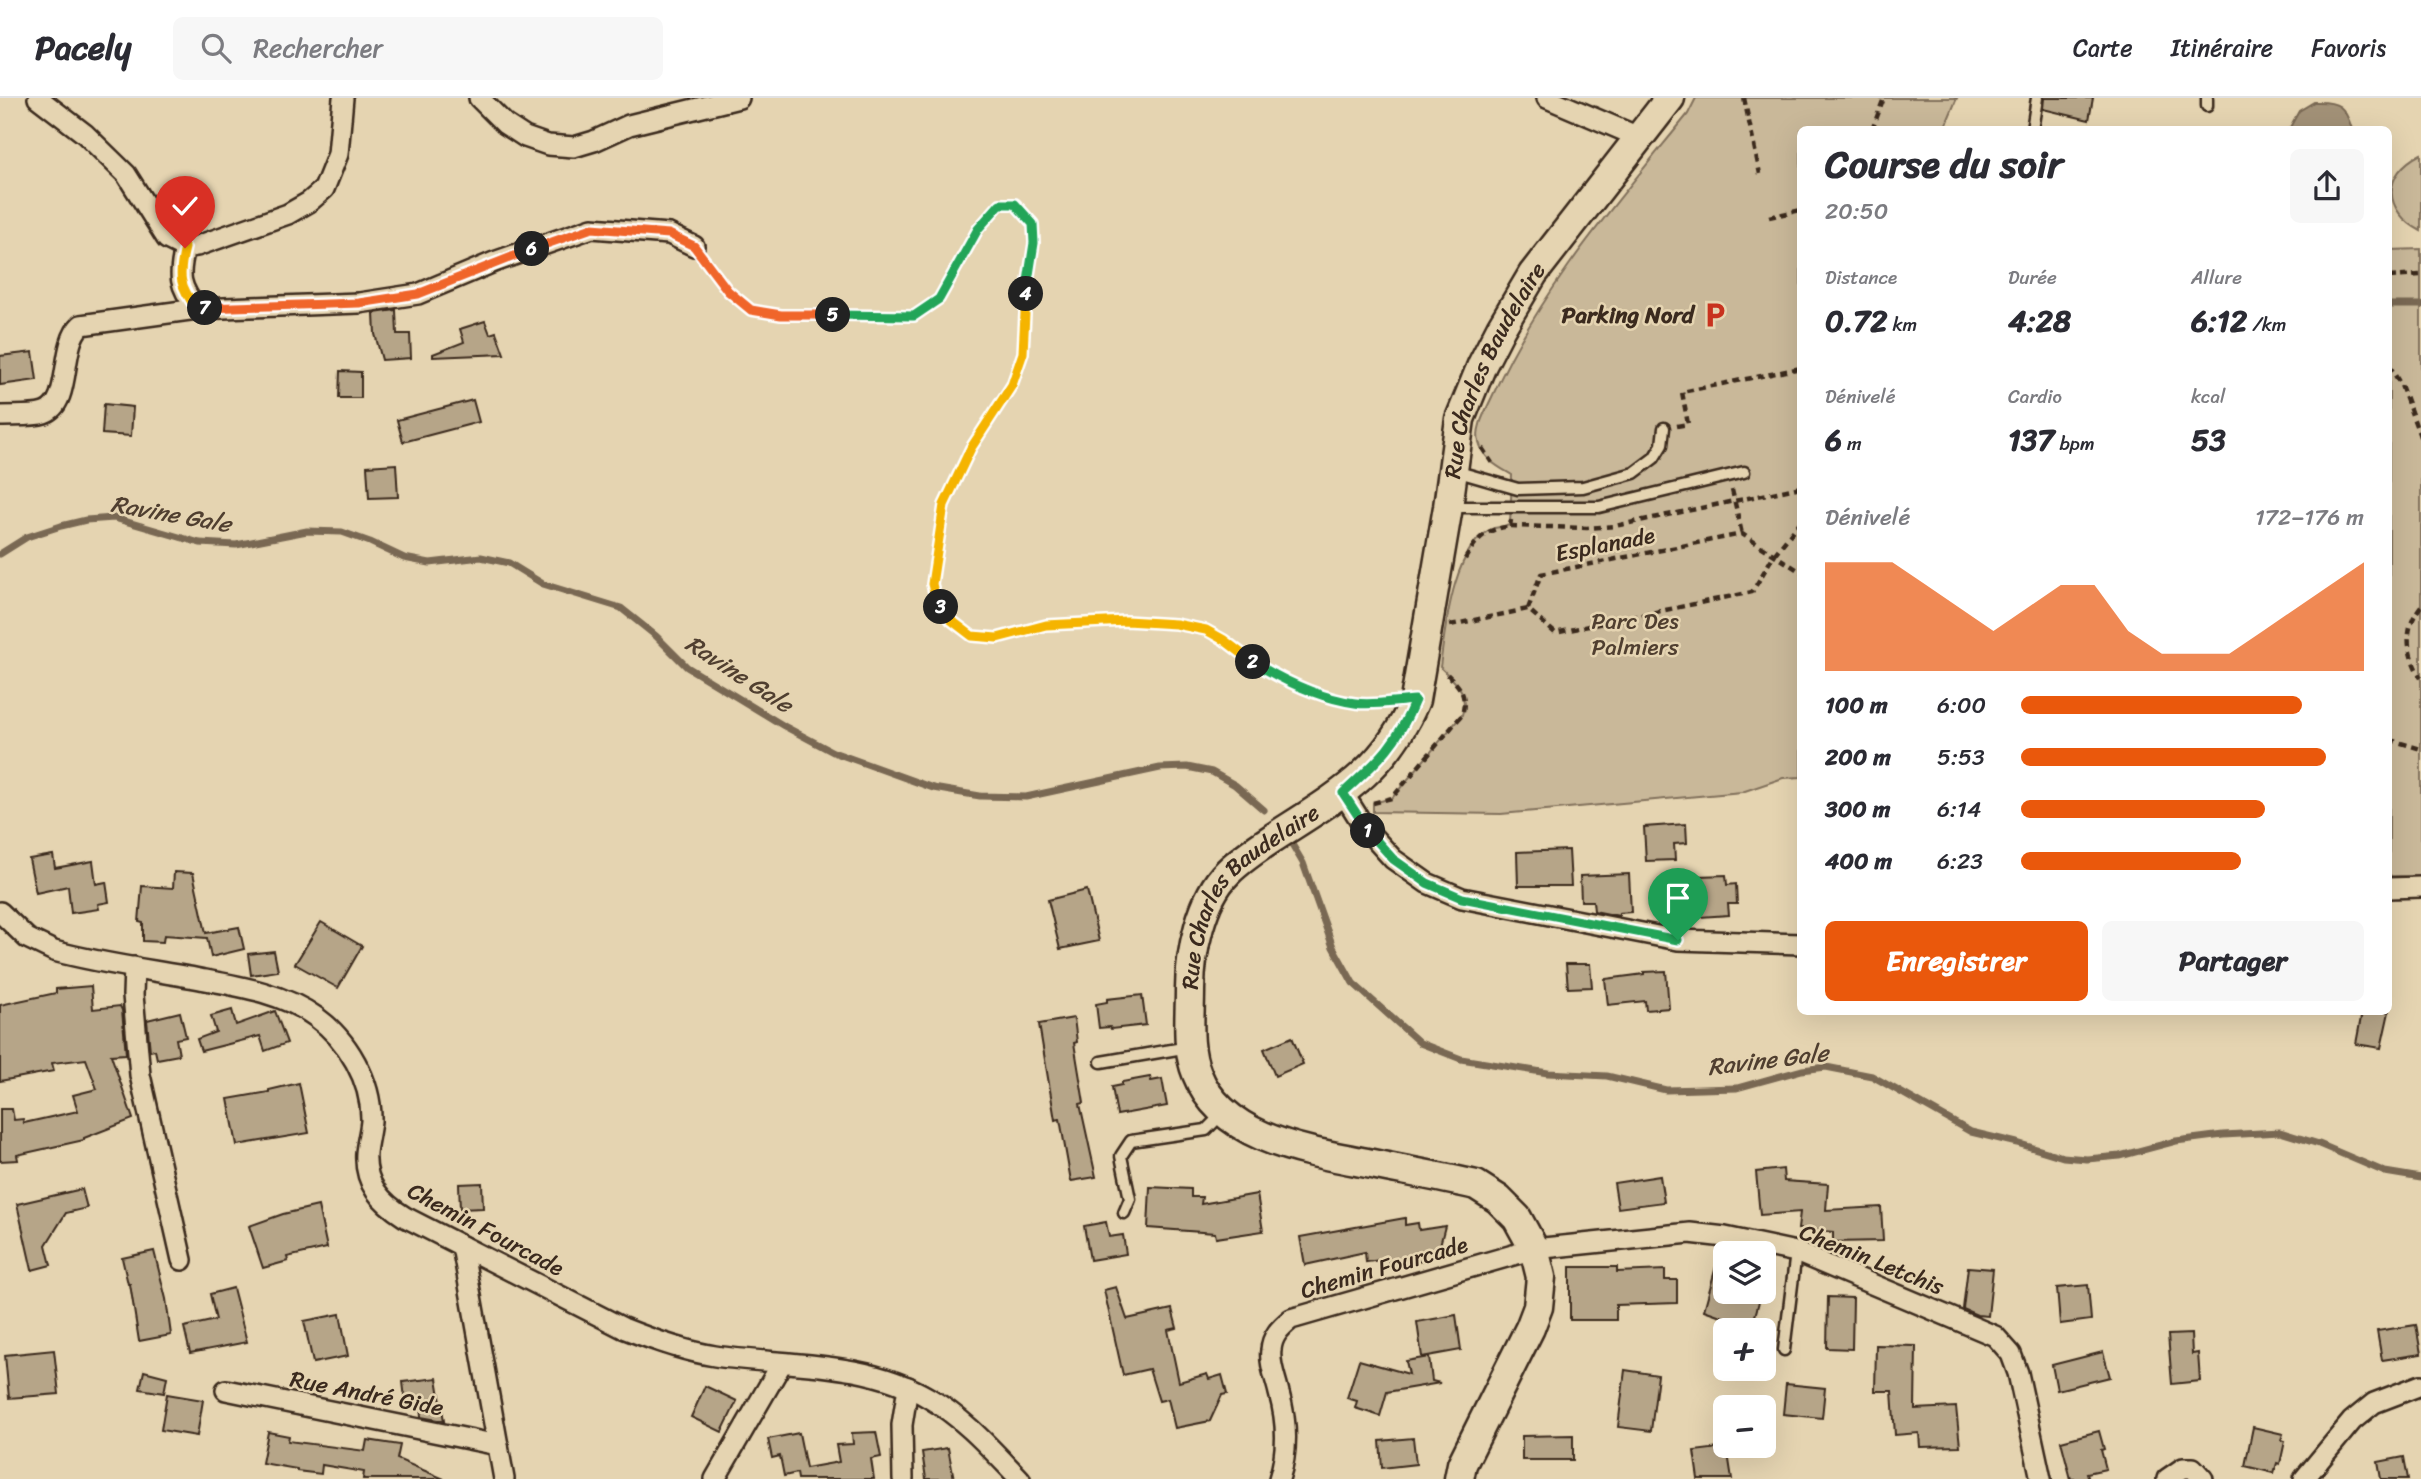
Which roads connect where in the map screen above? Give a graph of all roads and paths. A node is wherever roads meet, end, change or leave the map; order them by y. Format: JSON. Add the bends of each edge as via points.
{"nodes":[{"id":1,"x":37,"y":98,"type":"edge"},
{"id":2,"x":343,"y":98,"type":"edge"},
{"id":3,"x":479,"y":98,"type":"edge"},
{"id":4,"x":739,"y":98,"type":"edge"},
{"id":5,"x":1547,"y":98,"type":"edge"},
{"id":6,"x":1670,"y":98,"type":"edge"},
{"id":7,"x":1744,"y":98,"type":"edge"},
{"id":8,"x":1884,"y":98,"type":"edge"},
{"id":9,"x":2037,"y":98,"type":"edge"},
{"id":10,"x":1874,"y":126,"type":"edge"},
{"id":11,"x":2033,"y":126,"type":"edge"},
{"id":12,"x":1641,"y":138,"type":"junction"},
{"id":13,"x":1760,"y":174,"type":"dead end"},
{"id":14,"x":1797,"y":211,"type":"edge"},
{"id":15,"x":1769,"y":217,"type":"dead end"},
{"id":16,"x":694,"y":246,"type":"joint"},
{"id":17,"x":185,"y":248,"type":"junction"},
{"id":18,"x":2421,"y":275,"type":"edge"},
{"id":19,"x":2392,"y":276,"type":"edge"},
{"id":20,"x":197,"y":309,"type":"junction"},
{"id":21,"x":2392,"y":370,"type":"edge"},
{"id":22,"x":0,"y":416,"type":"edge"},
{"id":23,"x":1664,"y":428,"type":"dead end"},
{"id":24,"x":2421,"y":439,"type":"edge"},
{"id":25,"x":1454,"y":470,"type":"junction"},
{"id":26,"x":1744,"y":472,"type":"dead end"},
{"id":27,"x":1729,"y":475,"type":"junction"},
{"id":28,"x":1797,"y":488,"type":"edge"},
{"id":29,"x":1734,"y":501,"type":"junction"},
{"id":30,"x":1448,"y":507,"type":"junction"},
{"id":31,"x":1510,"y":526,"type":"dead end"},
{"id":32,"x":1797,"y":526,"type":"edge"},
{"id":33,"x":1742,"y":534,"type":"junction"},
{"id":34,"x":1774,"y":555,"type":"junction"},
{"id":35,"x":1797,"y":569,"type":"edge"},
{"id":36,"x":2421,"y":606,"type":"edge"},
{"id":37,"x":1528,"y":609,"type":"junction"},
{"id":38,"x":1446,"y":626,"type":"dead end"},
{"id":39,"x":2421,"y":678,"type":"edge"},
{"id":40,"x":1415,"y":700,"type":"junction"},
{"id":41,"x":2392,"y":741,"type":"edge"},
{"id":42,"x":2421,"y":749,"type":"edge"},
{"id":43,"x":1343,"y":793,"type":"junction"},
{"id":44,"x":2421,"y":887,"type":"edge"},
{"id":45,"x":2392,"y":888,"type":"edge"},
{"id":46,"x":0,"y":912,"type":"edge"},
{"id":47,"x":1797,"y":944,"type":"edge"},
{"id":48,"x":134,"y":967,"type":"junction"},
{"id":49,"x":1189,"y":1047,"type":"junction"},
{"id":50,"x":1101,"y":1062,"type":"dead end"},
{"id":51,"x":1224,"y":1112,"type":"junction"},
{"id":52,"x":1124,"y":1213,"type":"dead end"},
{"id":53,"x":462,"y":1246,"type":"junction"},
{"id":54,"x":1534,"y":1249,"type":"junction"},
{"id":55,"x":1796,"y":1252,"type":"junction"},
{"id":56,"x":182,"y":1260,"type":"dead end"},
{"id":57,"x":1784,"y":1350,"type":"dead end"},
{"id":58,"x":782,"y":1363,"type":"junction"},
{"id":59,"x":2421,"y":1385,"type":"edge"},
{"id":60,"x":908,"y":1387,"type":"junction"},
{"id":61,"x":226,"y":1390,"type":"dead end"},
{"id":62,"x":498,"y":1445,"type":"junction"},
{"id":63,"x":1282,"y":1475,"type":"edge"},
{"id":64,"x":504,"y":1479,"type":"edge"},
{"id":65,"x":715,"y":1479,"type":"edge"},
{"id":66,"x":903,"y":1479,"type":"edge"},
{"id":67,"x":1020,"y":1479,"type":"edge"},
{"id":68,"x":1459,"y":1479,"type":"edge"},
{"id":69,"x":2041,"y":1479,"type":"edge"},
{"id":70,"x":2167,"y":1479,"type":"edge"},
{"id":71,"x":2203,"y":1479,"type":"edge"},
{"id":72,"x":2304,"y":1479,"type":"edge"}],
"edges":[{"from":1,"to":17,"type":"street","via":[[106,153],[126,174],[167,239]]},
{"from":2,"to":17,"type":"street","via":[[338,154],[324,189],[288,214]]},
{"from":3,"to":4,"type":"street","via":[[525,137],[573,147],[629,125]]},
{"from":5,"to":12,"type":"street"},
{"from":6,"to":12,"type":"main road","name":"Rue Charles Baudelaire"},
{"from":7,"to":13,"type":"path"},
{"from":8,"to":10,"type":"path"},
{"from":9,"to":11,"type":"lane"},
{"from":12,"to":25,"type":"main road","name":"Rue Charles Baudelaire","via":[[1533,274],[1501,328],[1460,419]]},
{"from":14,"to":15,"type":"path"},
{"from":16,"to":20,"type":"street","via":[[669,234],[592,228],[418,294],[359,303]]},
{"from":16,"to":40,"type":"path","via":[[728,291],[751,310],[781,315],[914,316],[939,299],[978,229],[1000,204],[1015,204],[1033,224],[1023,353],[1012,385],[971,448],[944,505],[932,584],[936,600],[951,620],[972,636],[997,638],[1046,625],[1176,624],[1206,630],[1271,673],[1318,694],[1357,704]]},
{"from":17,"to":20,"type":"street","via":[[180,276],[183,292]]},
{"from":18,"to":19,"type":"path"},
{"from":20,"to":22,"type":"street","via":[[81,326],[70,339],[61,395],[54,406],[45,413]]},
{"from":21,"to":24,"type":"path"},
{"from":23,"to":25,"type":"lane","via":[[1654,458],[1634,473],[1583,488],[1518,489]]},
{"from":25,"to":30,"type":"main road","name":"Rue Charles Baudelaire"},
{"from":26,"to":27,"type":"lane"},
{"from":27,"to":29,"type":"path"},
{"from":27,"to":30,"type":"lane","via":[[1599,507]]},
{"from":28,"to":29,"type":"path"},
{"from":29,"to":31,"type":"path","via":[[1615,526]]},
{"from":29,"to":33,"type":"path"},
{"from":30,"to":40,"type":"main road","name":"Rue Charles Baudelaire"},
{"from":32,"to":34,"type":"path"},
{"from":33,"to":34,"type":"path"},
{"from":33,"to":37,"type":"path","name":"Esplanade","via":[[1541,575]]},
{"from":34,"to":35,"type":"path"},
{"from":34,"to":37,"type":"path","via":[[1752,592],[1555,632]]},
{"from":36,"to":39,"type":"path","via":[[2407,633],[2413,665]]},
{"from":37,"to":38,"type":"path"},
{"from":40,"to":43,"type":"main road","name":"Rue Charles Baudelaire","via":[[1404,726],[1381,758]]},
{"from":41,"to":42,"type":"path"},
{"from":43,"to":47,"type":"street","via":[[1365,828],[1393,859],[1427,883],[1462,898],[1678,940]]},
{"from":43,"to":49,"type":"main road","name":"Rue Charles Baudelaire","via":[[1225,874],[1201,916],[1190,969]]},
{"from":44,"to":45,"type":"street"},
{"from":46,"to":48,"type":"street","name":"Chemin Fourcade","via":[[27,938],[54,951]]},
{"from":48,"to":53,"type":"street","name":"Chemin Fourcade","via":[[284,999],[336,1033],[355,1063],[369,1102],[366,1155],[374,1191],[392,1209]]},
{"from":48,"to":56,"type":"street","via":[[140,1075]]},
{"from":49,"to":50,"type":"lane"},
{"from":49,"to":51,"type":"main road","name":"Rue Charles Baudelaire","via":[[1197,1075]]},
{"from":51,"to":52,"type":"lane","via":[[1206,1130],[1131,1141],[1121,1156],[1130,1199]]},
{"from":51,"to":54,"type":"main road","name":"Rue Charles Baudelaire","via":[[1271,1140],[1310,1152],[1476,1185],[1517,1218]]},
{"from":53,"to":58,"type":"street","name":"Chemin Fourcade","via":[[654,1341],[716,1356]]},
{"from":53,"to":62,"type":"street"},
{"from":54,"to":55,"type":"street","name":"Chemin Letchis","via":[[1690,1233]]},
{"from":54,"to":63,"type":"street","name":"Chemin Fourcade","via":[[1291,1319],[1280,1327],[1273,1337],[1270,1359],[1286,1438]]},
{"from":54,"to":68,"type":"main road","name":"Rue Charles Baudelaire","via":[[1541,1277],[1538,1307],[1462,1464]]},
{"from":55,"to":57,"type":"lane"},
{"from":55,"to":69,"type":"street","name":"Chemin Letchis","via":[[1995,1336],[2011,1354],[2018,1373]]},
{"from":58,"to":60,"type":"street","name":"Chemin Fourcade","via":[[840,1369]]},
{"from":58,"to":65,"type":"street"},
{"from":59,"to":72,"type":"street","via":[[2374,1403],[2352,1421]]},
{"from":60,"to":66,"type":"street","via":[[902,1425]]},
{"from":60,"to":67,"type":"street","name":"Chemin Fourcade","via":[[964,1422]]},
{"from":61,"to":62,"type":"street","name":"Rue André Gide"},
{"from":62,"to":64,"type":"street"},
{"from":70,"to":71,"type":"street","via":[[2183,1468],[2193,1468]]}]}
